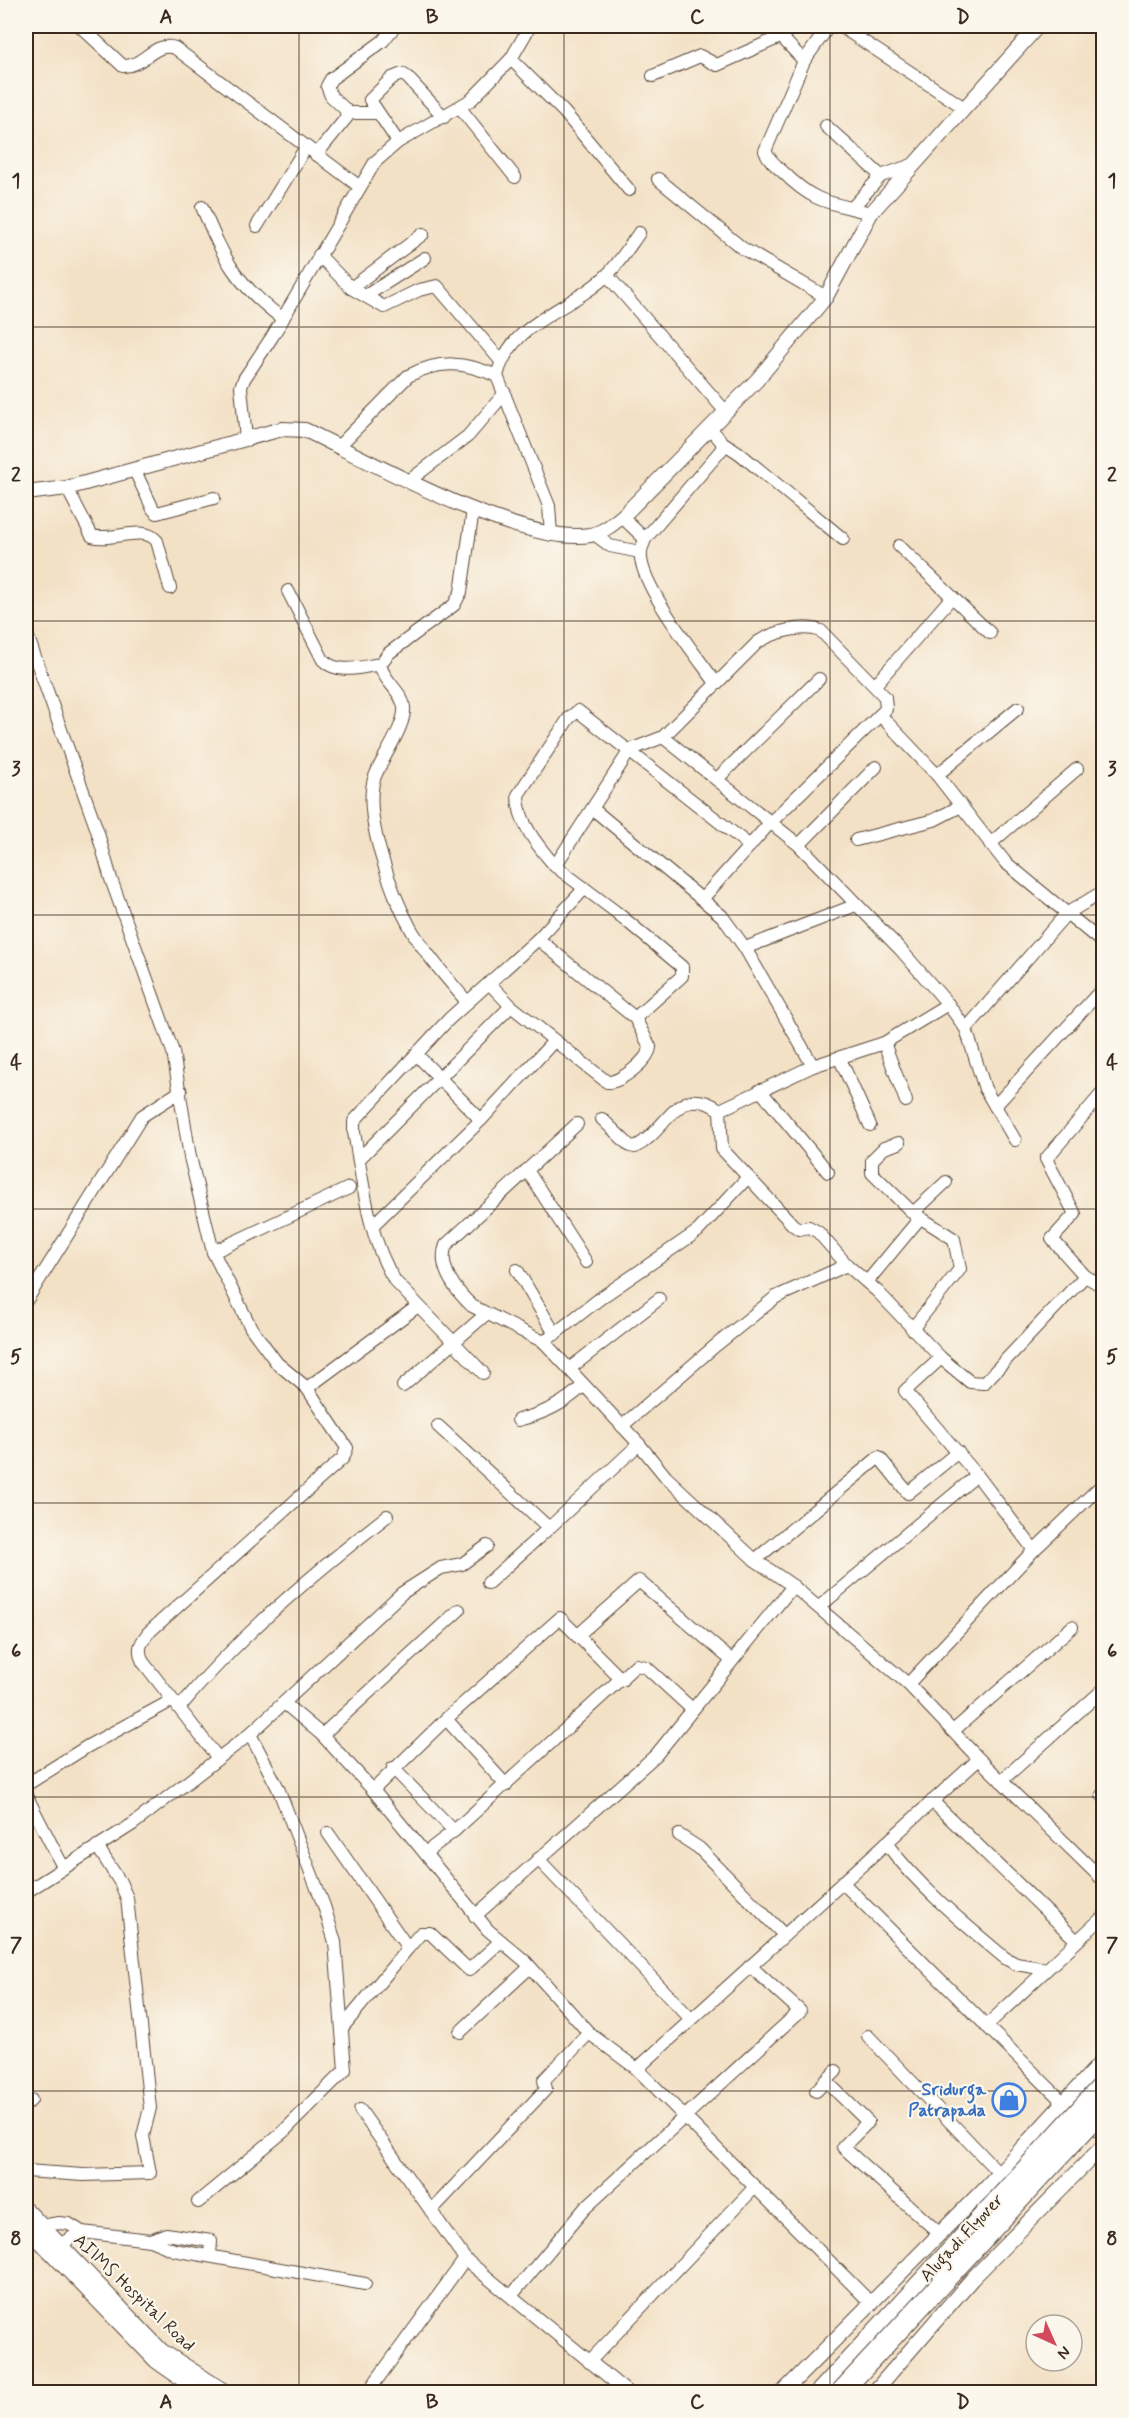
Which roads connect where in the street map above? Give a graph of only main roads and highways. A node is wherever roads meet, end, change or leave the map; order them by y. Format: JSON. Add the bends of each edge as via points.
{"nodes":[{"id":1,"x":1104,"y":2084,"type":"edge"},
{"id":2,"x":1104,"y":2108,"type":"edge"},
{"id":3,"x":821,"y":2392,"type":"edge"},
{"id":4,"x":841,"y":2392,"type":"edge"}],
"edges":[{"from":1,"to":3,"type":"highway","name":"Alugadi Flyover","bridge":true},
{"from":2,"to":4,"type":"highway","name":"Alugadi Flyover","bridge":true}]}
